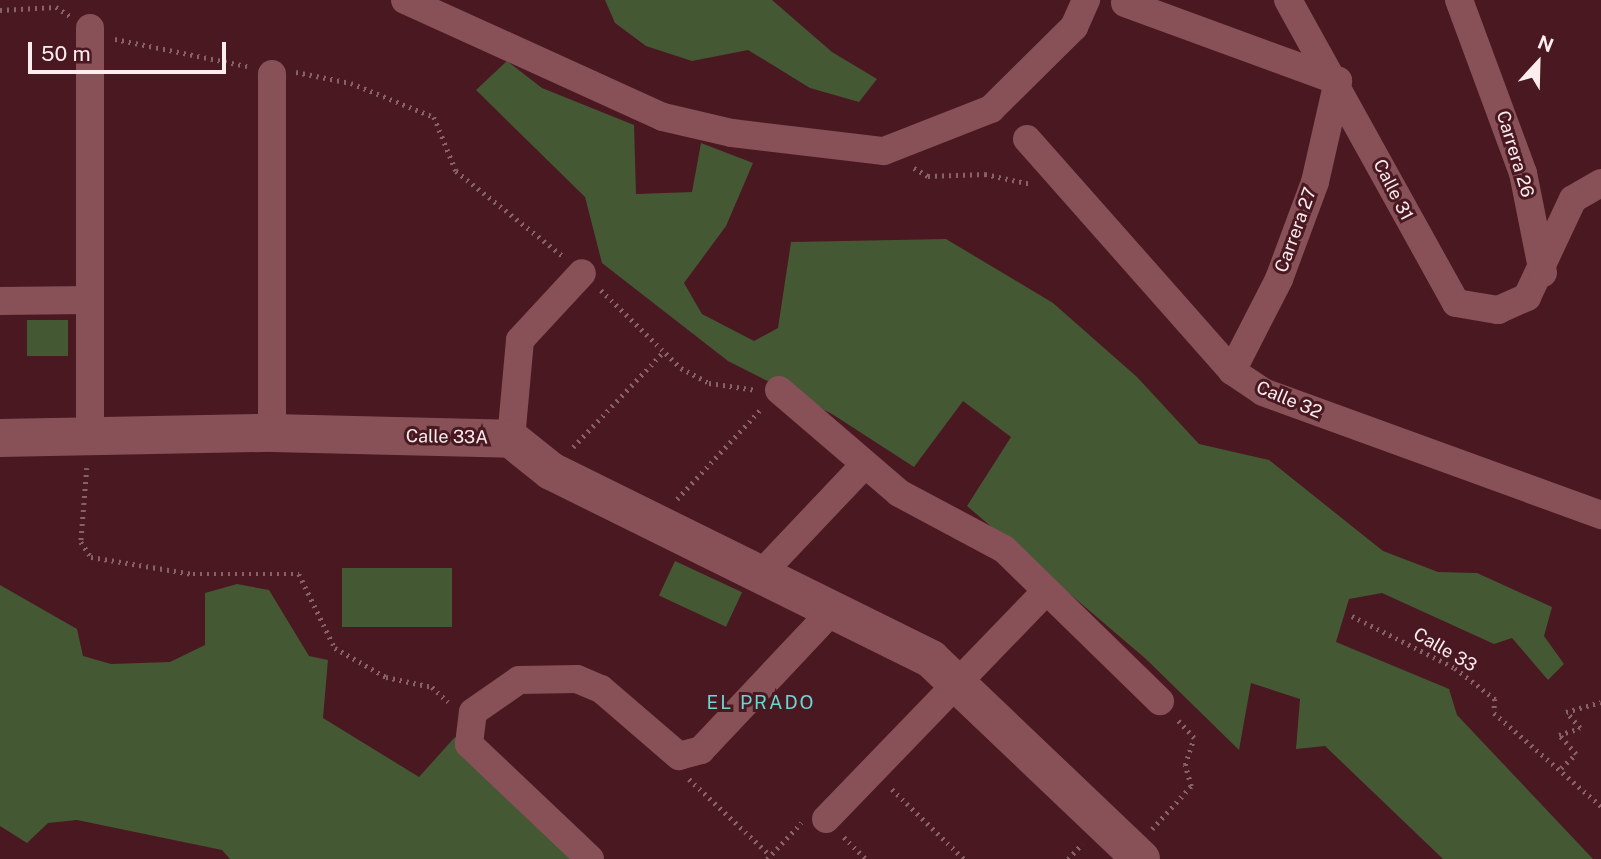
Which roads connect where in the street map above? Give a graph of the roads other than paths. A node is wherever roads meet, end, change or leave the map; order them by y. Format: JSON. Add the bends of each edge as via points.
{"nodes":[{"id":1,"x":405,"y":0,"type":"edge"},
{"id":2,"x":1086,"y":0,"type":"edge"},
{"id":3,"x":1288,"y":0,"type":"edge"},
{"id":4,"x":1459,"y":0,"type":"edge"},
{"id":5,"x":1125,"y":4,"type":"dead end"},
{"id":6,"x":90,"y":28,"type":"road end"},
{"id":7,"x":272,"y":74,"type":"road end"},
{"id":8,"x":1338,"y":81,"type":"junction"},
{"id":9,"x":1027,"y":139,"type":"dead end"},
{"id":10,"x":1601,"y":183,"type":"edge"},
{"id":11,"x":582,"y":273,"type":"road end"},
{"id":12,"x":1543,"y":273,"type":"junction"},
{"id":13,"x":89,"y":300,"type":"junction"},
{"id":14,"x":0,"y":301,"type":"edge"},
{"id":15,"x":1232,"y":371,"type":"junction"},
{"id":16,"x":779,"y":390,"type":"road end"},
{"id":17,"x":272,"y":433,"type":"junction"},
{"id":18,"x":90,"y":436,"type":"junction"},
{"id":19,"x":0,"y":438,"type":"edge"},
{"id":20,"x":511,"y":439,"type":"junction"},
{"id":21,"x":864,"y":465,"type":"junction"},
{"id":22,"x":1601,"y":515,"type":"edge"},
{"id":23,"x":761,"y":574,"type":"junction"},
{"id":24,"x":1044,"y":593,"type":"junction"},
{"id":25,"x":833,"y":610,"type":"junction"},
{"id":26,"x":958,"y":679,"type":"junction"},
{"id":27,"x":1160,"y":701,"type":"road end"},
{"id":28,"x":827,"y":819,"type":"road end"},
{"id":29,"x":1136,"y":855,"type":"edge"},
{"id":30,"x":590,"y":859,"type":"edge"}],
"edges":[{"from":1,"to":2,"type":"street","via":[[663,117],[732,133],[884,151],[992,109],[1074,27]]},
{"from":3,"to":8,"type":"street","name":"Calle 31"},
{"from":4,"to":12,"type":"street","name":"Carrera 26","via":[[1522,173]]},
{"from":5,"to":8,"type":"street"},
{"from":6,"to":13,"type":"street"},
{"from":7,"to":17,"type":"street"},
{"from":8,"to":12,"type":"street","name":"Calle 31","via":[[1456,303],[1480,312],[1517,305]]},
{"from":8,"to":15,"type":"street","name":"Carrera 27","via":[[1310,194],[1279,279]]},
{"from":9,"to":15,"type":"street","name":"Calle 32"},
{"from":10,"to":12,"type":"street","name":"Calle 31","via":[[1573,200]]},
{"from":11,"to":20,"type":"street","via":[[520,340]]},
{"from":13,"to":14,"type":"street"},
{"from":13,"to":18,"type":"street"},
{"from":15,"to":22,"type":"street","name":"Calle 32","via":[[1262,392]]},
{"from":16,"to":21,"type":"street"},
{"from":17,"to":18,"type":"street","name":"Calle 33A"},
{"from":17,"to":20,"type":"street","name":"Calle 33A"},
{"from":18,"to":19,"type":"street","name":"Calle 33A"},
{"from":20,"to":23,"type":"street","name":"Calle 33A","via":[[551,471]]},
{"from":21,"to":23,"type":"street"},
{"from":21,"to":24,"type":"street","via":[[899,493],[1004,550]]},
{"from":23,"to":25,"type":"street","name":"Calle 33A"},
{"from":24,"to":26,"type":"street"},
{"from":24,"to":27,"type":"street"},
{"from":25,"to":26,"type":"street","name":"Calle 33A","via":[[931,659]]},
{"from":25,"to":30,"type":"street","via":[[701,750],[679,756],[600,689],[577,680],[519,680],[470,721],[470,744]]},
{"from":26,"to":28,"type":"street"},
{"from":26,"to":29,"type":"street","name":"Calle 33A"}]}
